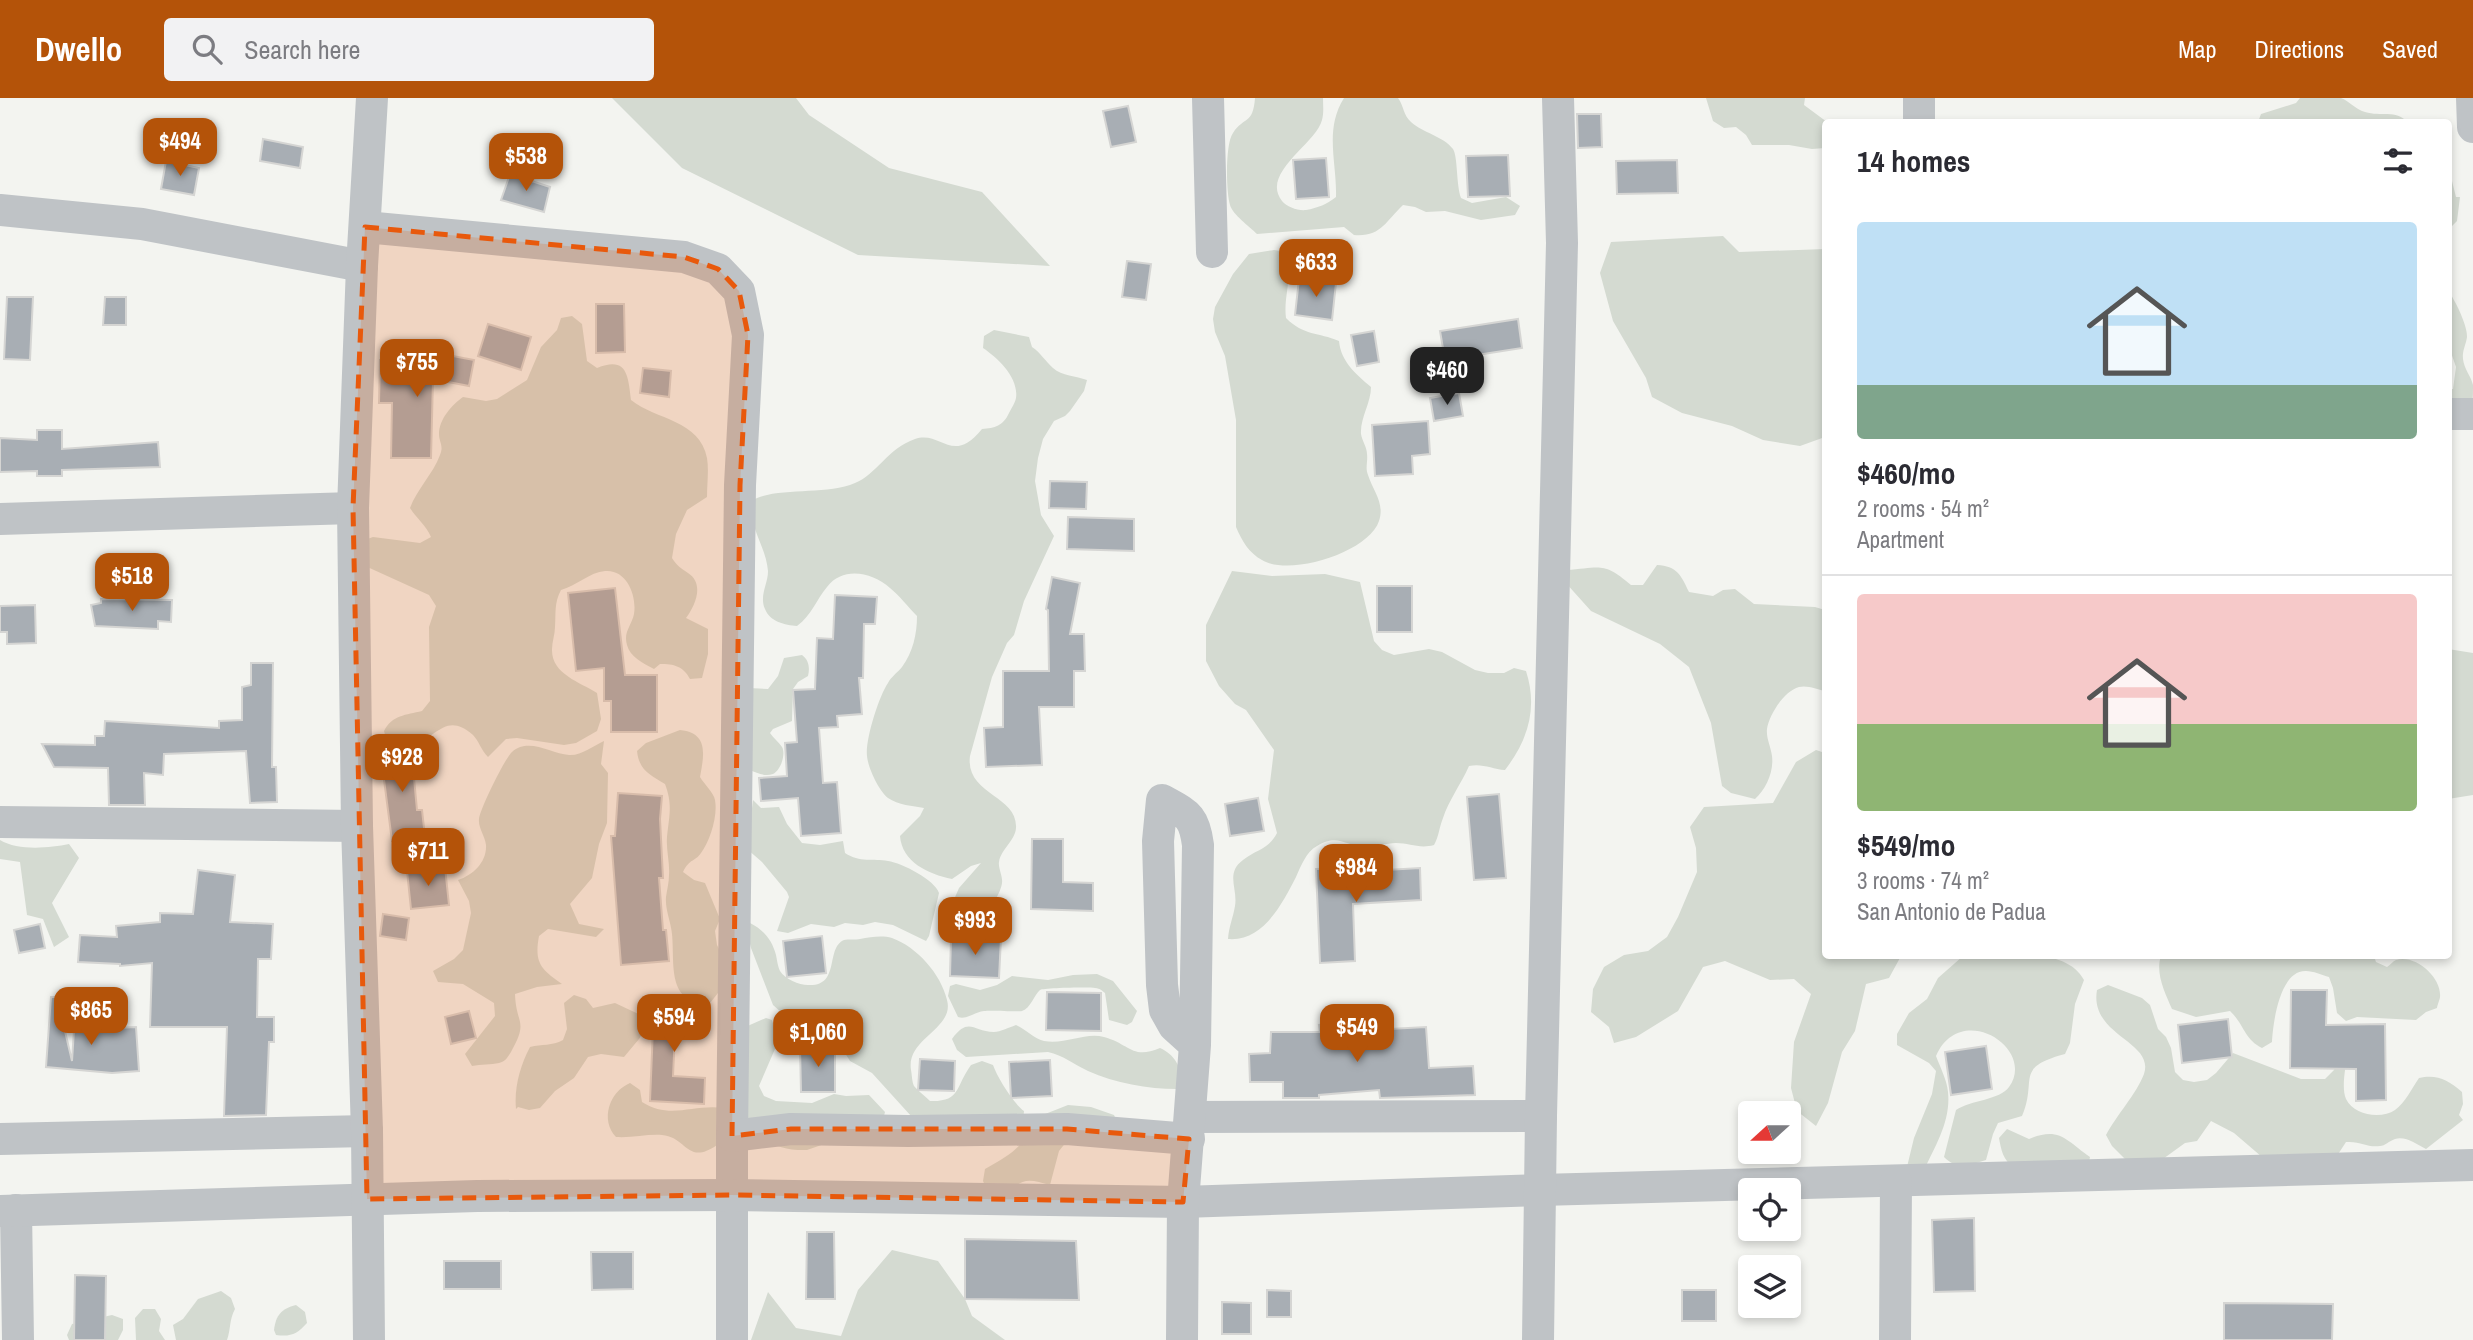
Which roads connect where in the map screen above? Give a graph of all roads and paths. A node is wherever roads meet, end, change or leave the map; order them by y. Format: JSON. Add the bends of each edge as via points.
{"nodes":[{"id":1,"x":372,"y":98,"type":"edge"},
{"id":2,"x":1208,"y":98,"type":"edge"},
{"id":3,"x":1558,"y":98,"type":"edge"},
{"id":4,"x":1919,"y":98,"type":"edge"},
{"id":5,"x":2446,"y":98,"type":"edge"},
{"id":6,"x":2473,"y":98,"type":"edge"},
{"id":7,"x":1919,"y":119,"type":"edge"},
{"id":8,"x":2473,"y":127,"type":"edge"},
{"id":9,"x":0,"y":210,"type":"edge"},
{"id":10,"x":365,"y":227,"type":"junction"},
{"id":11,"x":1212,"y":251,"type":"dead end"},
{"id":12,"x":362,"y":266,"type":"junction"},
{"id":13,"x":2452,"y":414,"type":"edge"},
{"id":14,"x":2473,"y":414,"type":"edge"},
{"id":15,"x":353,"y":508,"type":"junction"},
{"id":16,"x":0,"y":519,"type":"edge"},
{"id":17,"x":0,"y":822,"type":"edge"},
{"id":18,"x":357,"y":826,"type":"junction"},
{"id":19,"x":1195,"y":1045,"type":"junction"},
{"id":20,"x":1541,"y":1116,"type":"junction"},
{"id":21,"x":1190,"y":1128,"type":"junction"},
{"id":22,"x":367,"y":1130,"type":"junction"},
{"id":23,"x":732,"y":1136,"type":"junction"},
{"id":24,"x":0,"y":1139,"type":"edge"},
{"id":25,"x":2473,"y":1165,"type":"edge"},
{"id":26,"x":1896,"y":1182,"type":"junction"},
{"id":27,"x":1541,"y":1190,"type":"junction"},
{"id":28,"x":731,"y":1195,"type":"junction"},
{"id":29,"x":367,"y":1199,"type":"junction"},
{"id":30,"x":1183,"y":1202,"type":"junction"},
{"id":31,"x":8,"y":1210,"type":"edge"},
{"id":32,"x":18,"y":1340,"type":"edge"},
{"id":33,"x":369,"y":1340,"type":"edge"},
{"id":34,"x":732,"y":1340,"type":"edge"},
{"id":35,"x":1182,"y":1340,"type":"edge"},
{"id":36,"x":1538,"y":1340,"type":"edge"},
{"id":37,"x":1895,"y":1340,"type":"edge"}],
"edges":[{"from":1,"to":10,"type":"street"},
{"from":2,"to":11,"type":"street"},
{"from":3,"to":20,"type":"street","via":[[1562,243]]},
{"from":4,"to":7,"type":"street"},
{"from":5,"to":6,"type":"street"},
{"from":6,"to":8,"type":"street"},
{"from":9,"to":12,"type":"street","via":[[142,224]]},
{"from":10,"to":12,"type":"street"},
{"from":10,"to":23,"type":"street","via":[[684,257],[718,269],[739,291],[748,335],[740,485]]},
{"from":12,"to":15,"type":"street"},
{"from":13,"to":14,"type":"street"},
{"from":15,"to":16,"type":"street"},
{"from":15,"to":18,"type":"street"},
{"from":17,"to":18,"type":"street"},
{"from":18,"to":22,"type":"street"},
{"from":19,"to":19,"type":"street","via":[[1196,827],[1187,814],[1162,800],[1158,841],[1165,1010],[1174,1026]]},
{"from":19,"to":21,"type":"street"},
{"from":20,"to":21,"type":"street"},
{"from":20,"to":27,"type":"street"},
{"from":21,"to":23,"type":"street","via":[[791,1129]]},
{"from":21,"to":30,"type":"street"},
{"from":22,"to":24,"type":"street"},
{"from":22,"to":29,"type":"street"},
{"from":23,"to":28,"type":"street"},
{"from":25,"to":26,"type":"street"},
{"from":26,"to":27,"type":"street"},
{"from":26,"to":37,"type":"street"},
{"from":27,"to":30,"type":"street"},
{"from":27,"to":36,"type":"street"},
{"from":28,"to":29,"type":"street"},
{"from":28,"to":30,"type":"street"},
{"from":28,"to":34,"type":"street"},
{"from":29,"to":31,"type":"street"},
{"from":29,"to":33,"type":"street"},
{"from":30,"to":35,"type":"street"},
{"from":31,"to":32,"type":"street"}]}
